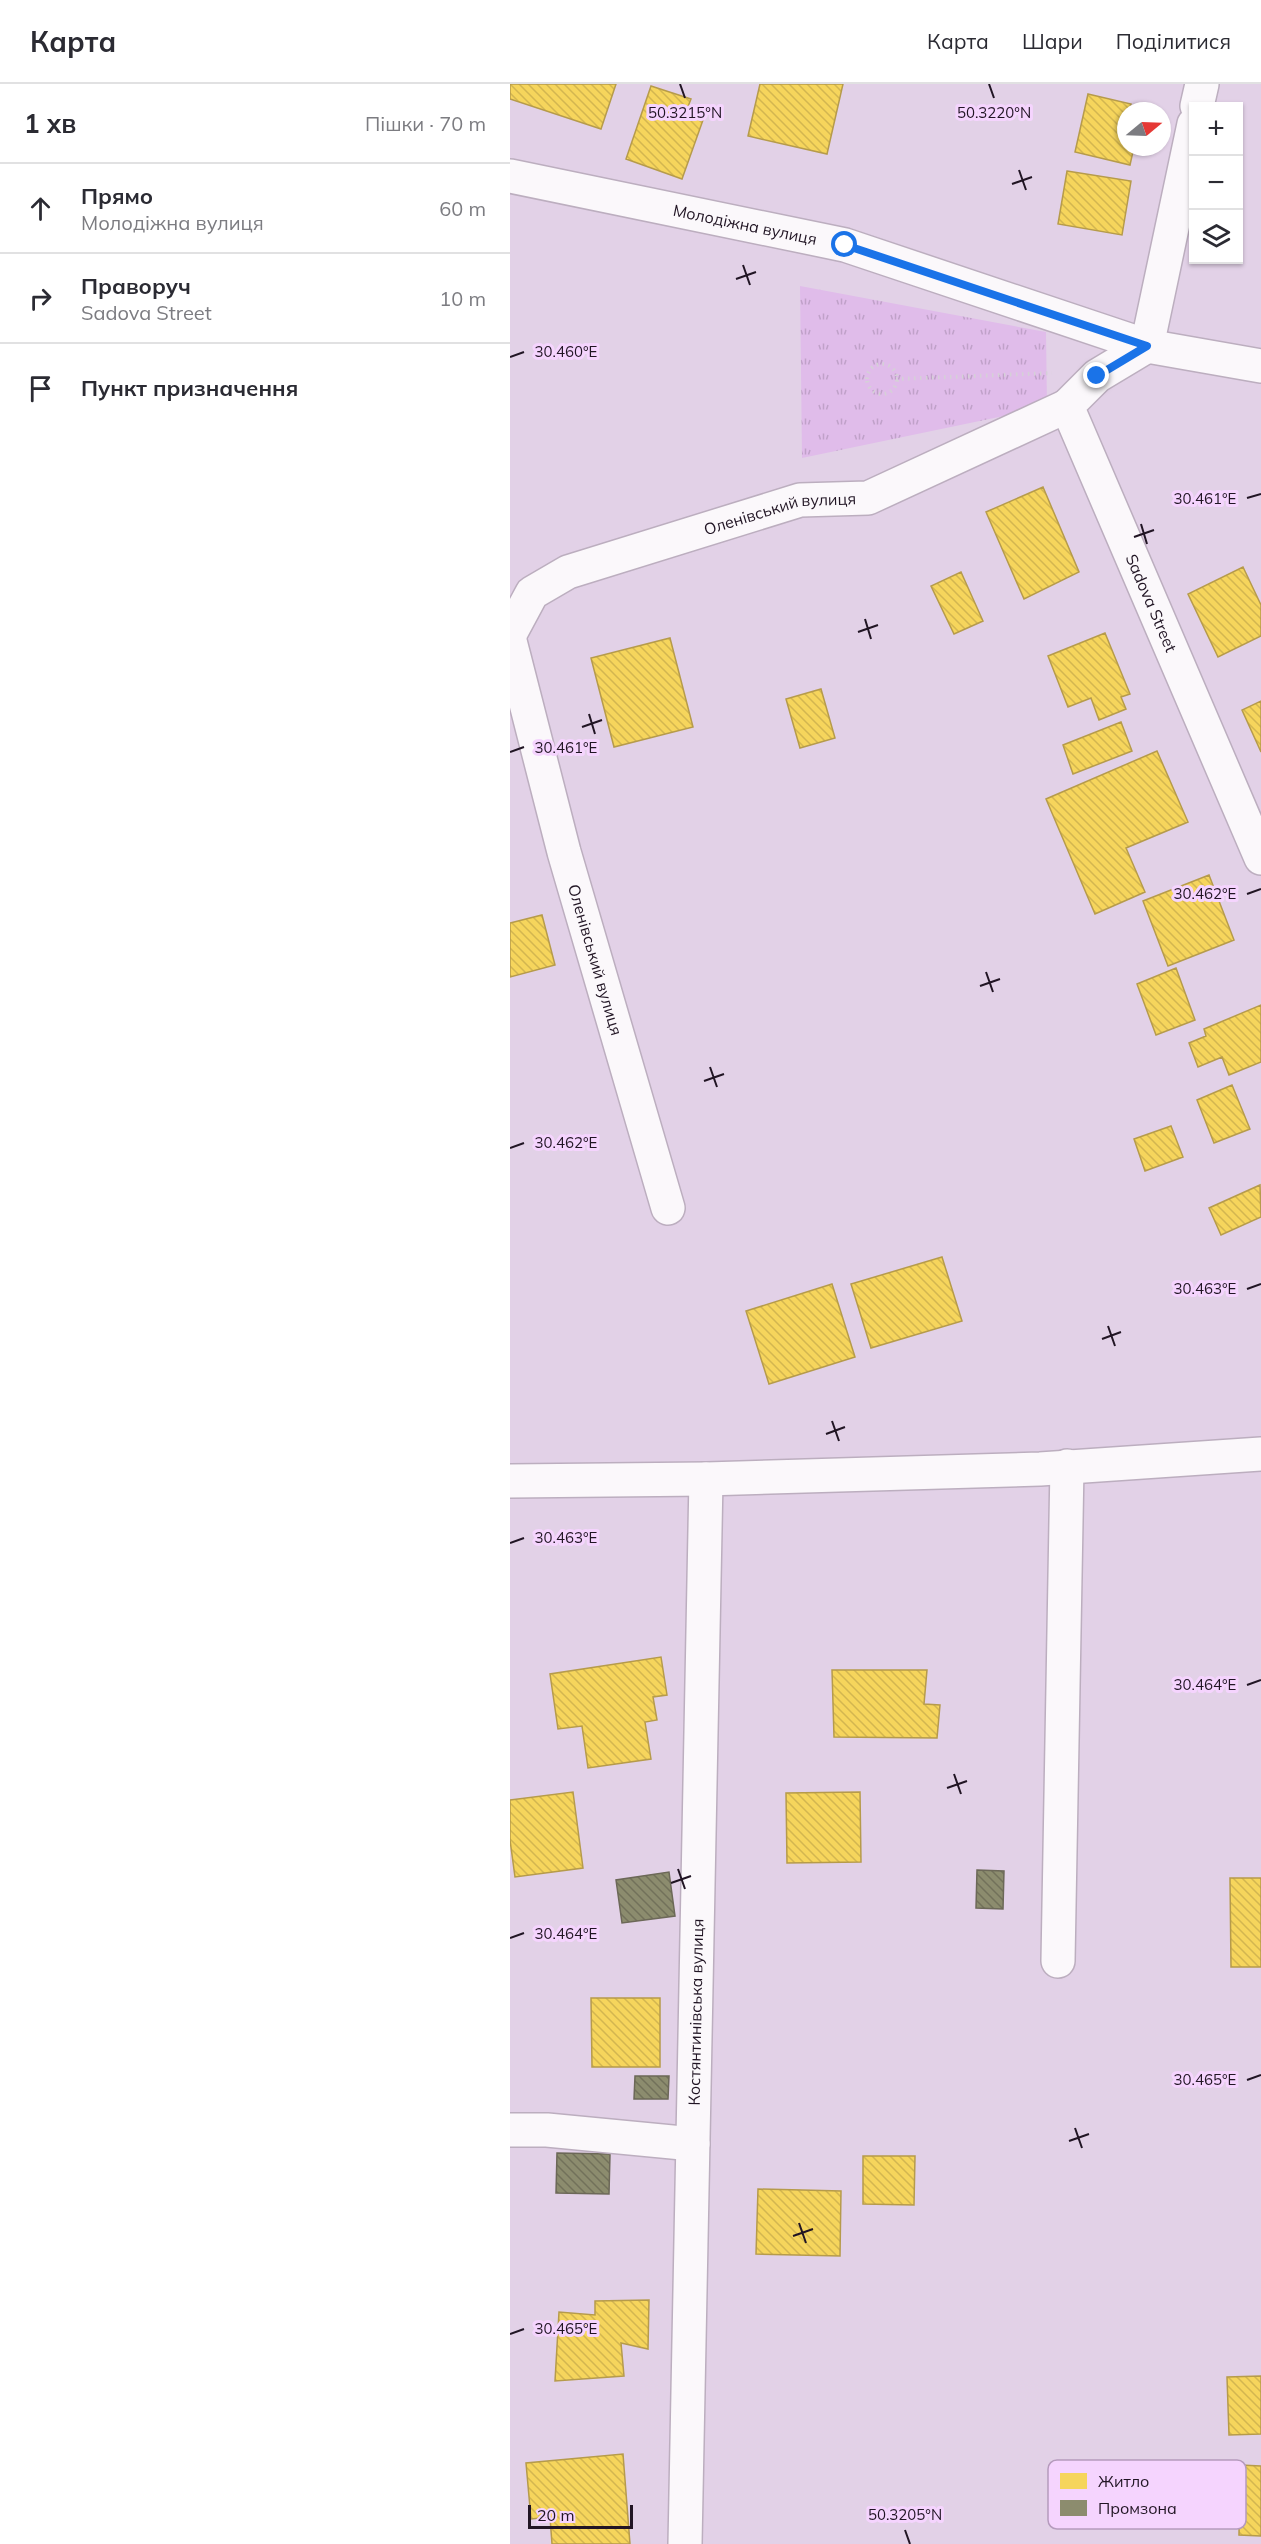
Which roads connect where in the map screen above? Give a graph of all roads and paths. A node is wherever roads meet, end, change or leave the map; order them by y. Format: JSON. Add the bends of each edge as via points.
{"nodes":[{"id":1,"x":1202,"y":84,"type":"edge"},
{"id":2,"x":1198,"y":102,"type":"edge"},
{"id":3,"x":1189,"y":148,"type":"edge"},
{"id":4,"x":510,"y":177,"type":"edge"},
{"id":5,"x":1147,"y":346,"type":"junction"},
{"id":6,"x":1261,"y":366,"type":"edge"},
{"id":7,"x":1097,"y":376,"type":"junction"},
{"id":8,"x":896,"y":379,"type":"junction"},
{"id":9,"x":1067,"y":406,"type":"junction"},
{"id":10,"x":510,"y":634,"type":"edge"},
{"id":11,"x":510,"y":641,"type":"edge"},
{"id":12,"x":1261,"y":858,"type":"edge"},
{"id":13,"x":668,"y":1208,"type":"dead end"},
{"id":14,"x":1261,"y":1454,"type":"edge"},
{"id":15,"x":1067,"y":1466,"type":"junction"},
{"id":16,"x":706,"y":1479,"type":"junction"},
{"id":17,"x":510,"y":1481,"type":"edge"},
{"id":18,"x":1058,"y":1961,"type":"dead end"},
{"id":19,"x":510,"y":2130,"type":"edge"},
{"id":20,"x":693,"y":2144,"type":"junction"},
{"id":21,"x":685,"y":2544,"type":"edge"}],
"edges":[{"from":1,"to":2,"type":"street"},
{"from":3,"to":5,"type":"street"},
{"from":4,"to":5,"type":"street","name":"Молодіжна вулиця","via":[[845,245]]},
{"from":5,"to":6,"type":"street","name":"Молодіжна вулиця"},
{"from":5,"to":7,"type":"street"},
{"from":7,"to":8,"type":"path","via":[[1046,373]]},
{"from":7,"to":9,"type":"street"},
{"from":8,"to":8,"type":"path","via":[[894,368],[886,364],[868,371],[866,382],[880,395],[889,393]]},
{"from":9,"to":10,"type":"street","name":"Оленівський вулиця","via":[[868,498],[800,500],[568,572],[532,593]]},
{"from":9,"to":12,"type":"street","name":"Sadova Street"},
{"from":11,"to":13,"type":"street","name":"Оленівський вулиця","via":[[564,852]]},
{"from":14,"to":15,"type":"street"},
{"from":15,"to":16,"type":"street"},
{"from":15,"to":18,"type":"street"},
{"from":16,"to":17,"type":"street"},
{"from":16,"to":20,"type":"street","name":"Костянтинівська вулиця"},
{"from":19,"to":20,"type":"street"},
{"from":20,"to":21,"type":"street","name":"Костянтинівська вулиця"}]}
